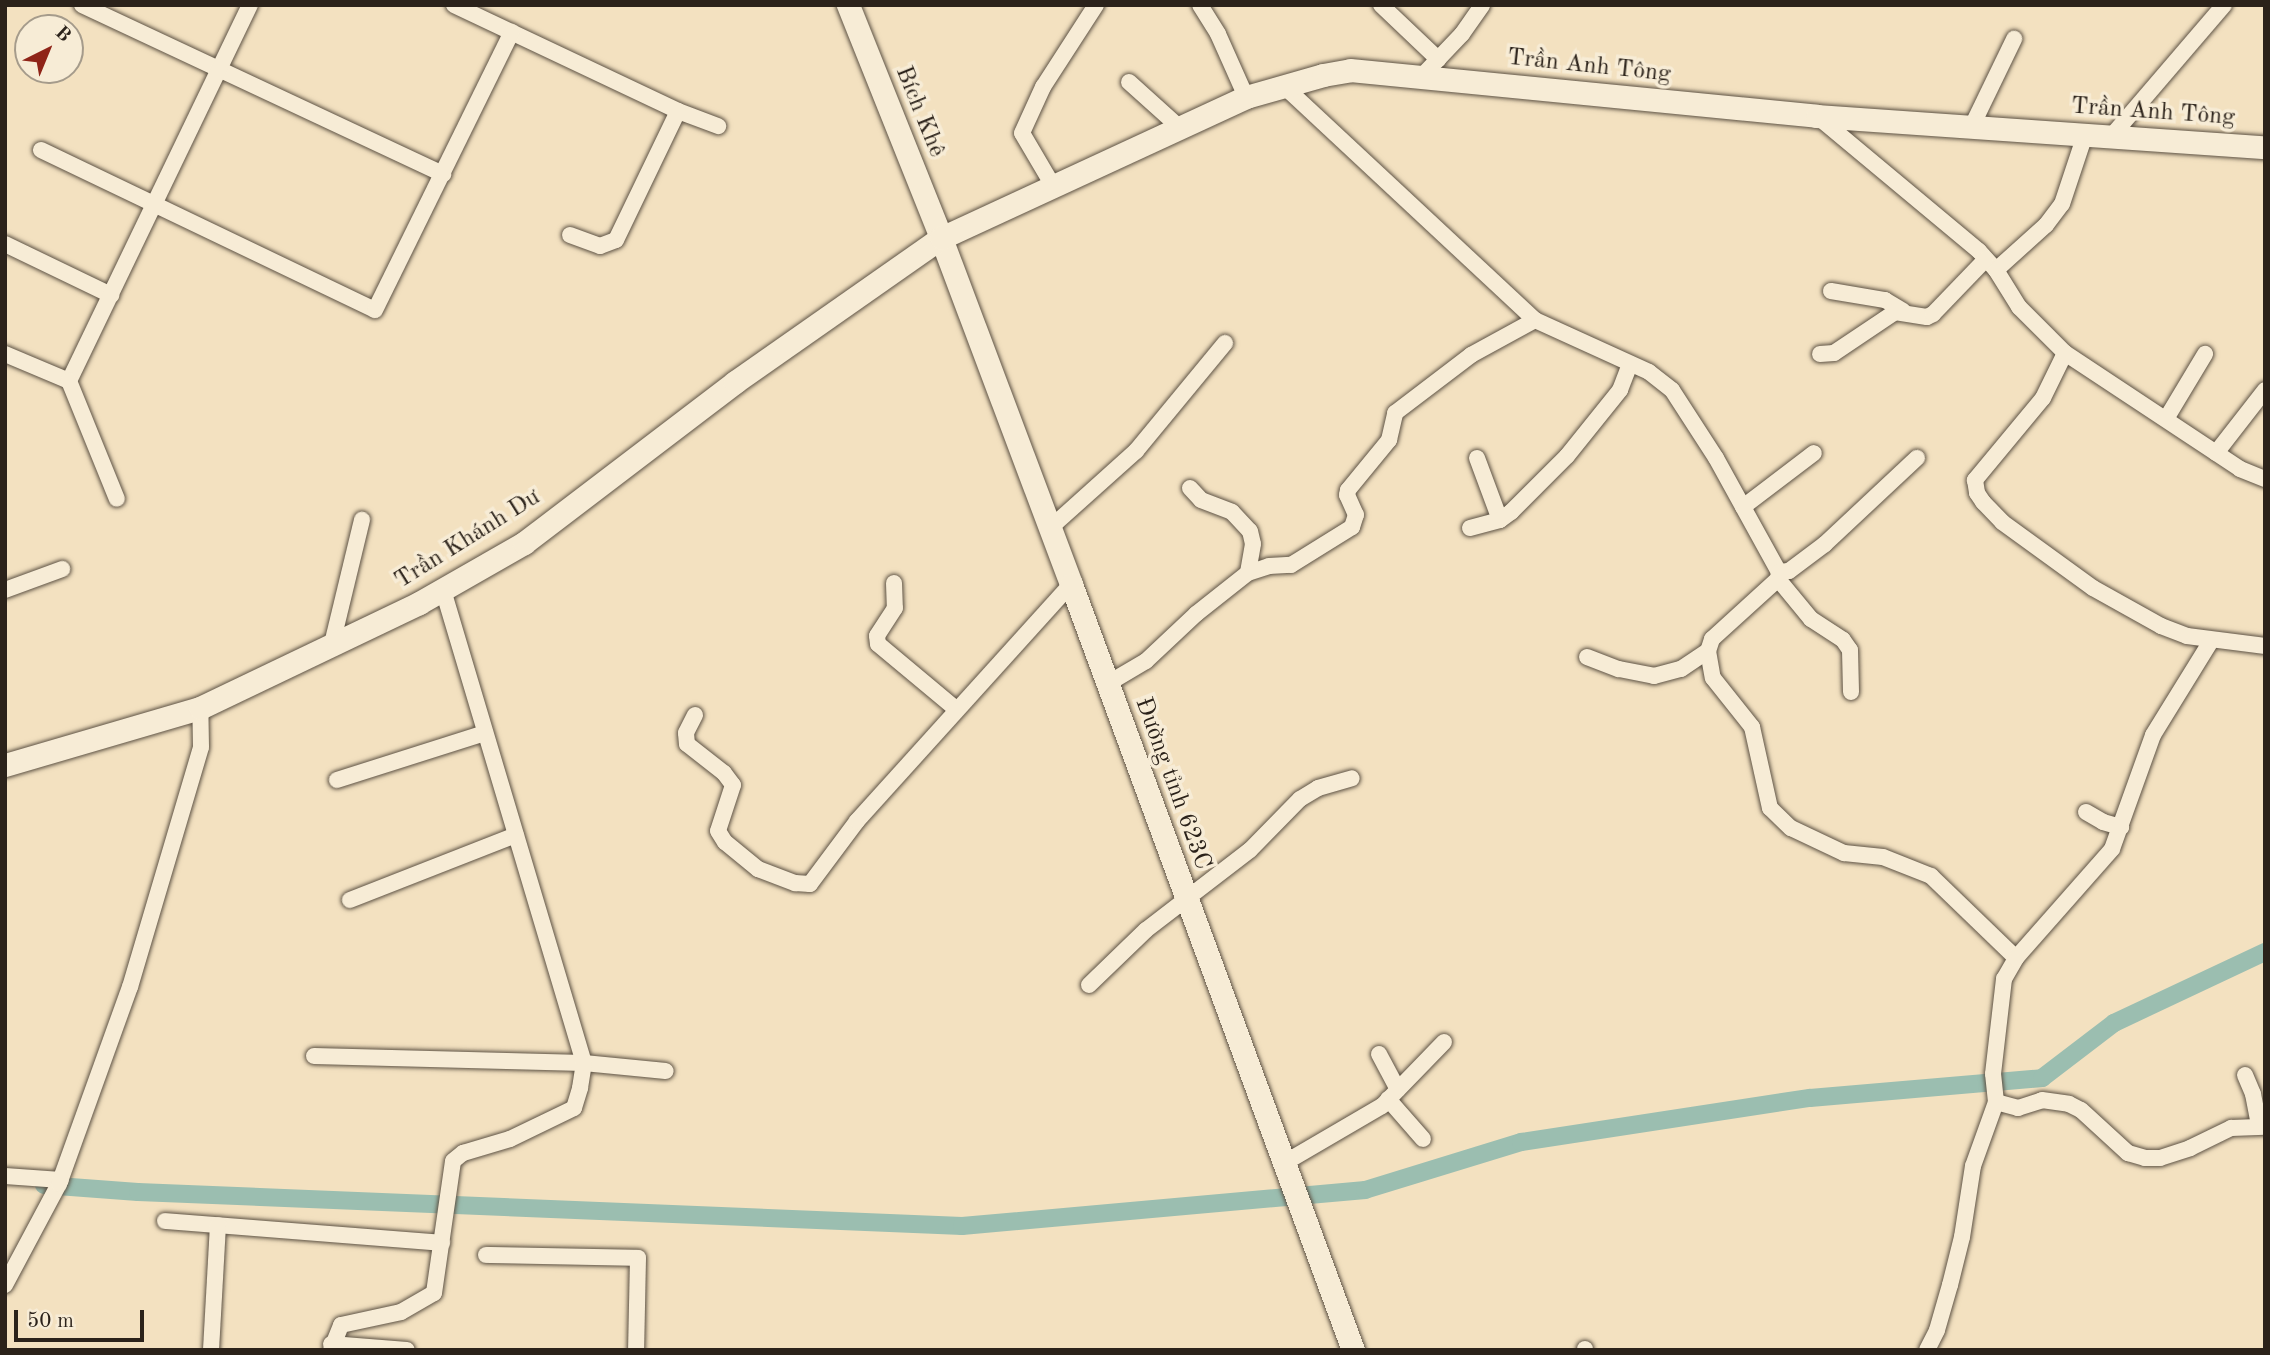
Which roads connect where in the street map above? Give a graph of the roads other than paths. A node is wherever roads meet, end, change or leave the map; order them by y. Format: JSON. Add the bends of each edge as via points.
{"nodes":[{"id":1,"x":82,"y":5,"type":"edge"},
{"id":2,"x":250,"y":5,"type":"edge"},
{"id":3,"x":454,"y":5,"type":"edge"},
{"id":4,"x":849,"y":5,"type":"edge"},
{"id":5,"x":1096,"y":5,"type":"edge"},
{"id":6,"x":1199,"y":5,"type":"edge"},
{"id":7,"x":1381,"y":5,"type":"edge"},
{"id":8,"x":1482,"y":5,"type":"edge"},
{"id":9,"x":2224,"y":5,"type":"edge"},
{"id":10,"x":512,"y":32,"type":"junction"},
{"id":11,"x":2014,"y":39,"type":"dead end"},
{"id":12,"x":1438,"y":59,"type":"junction"},
{"id":13,"x":220,"y":69,"type":"junction"},
{"id":14,"x":1422,"y":76,"type":"junction"},
{"id":15,"x":1129,"y":82,"type":"dead end"},
{"id":16,"x":1285,"y":87,"type":"junction"},
{"id":17,"x":1246,"y":97,"type":"junction"},
{"id":18,"x":678,"y":111,"type":"junction"},
{"id":19,"x":1817,"y":116,"type":"junction"},
{"id":20,"x":718,"y":126,"type":"dead end"},
{"id":21,"x":1972,"y":126,"type":"junction"},
{"id":22,"x":1180,"y":128,"type":"junction"},
{"id":23,"x":2085,"y":135,"type":"junction"},
{"id":24,"x":2110,"y":138,"type":"junction"},
{"id":25,"x":2265,"y":147,"type":"edge"},
{"id":26,"x":41,"y":150,"type":"dead end"},
{"id":27,"x":443,"y":174,"type":"junction"},
{"id":28,"x":1052,"y":184,"type":"junction"},
{"id":29,"x":155,"y":204,"type":"junction"},
{"id":30,"x":570,"y":235,"type":"dead end"},
{"id":31,"x":941,"y":238,"type":"junction"},
{"id":32,"x":5,"y":244,"type":"edge"},
{"id":33,"x":1991,"y":265,"type":"junction"},
{"id":34,"x":1831,"y":291,"type":"dead end"},
{"id":35,"x":111,"y":295,"type":"junction"},
{"id":36,"x":1903,"y":311,"type":"junction"},
{"id":37,"x":1535,"y":320,"type":"junction"},
{"id":38,"x":1225,"y":344,"type":"dead end"},
{"id":39,"x":2065,"y":353,"type":"junction"},
{"id":40,"x":5,"y":354,"type":"edge"},
{"id":41,"x":1820,"y":354,"type":"dead end"},
{"id":42,"x":2205,"y":354,"type":"dead end"},
{"id":43,"x":1630,"y":364,"type":"junction"},
{"id":44,"x":69,"y":381,"type":"junction"},
{"id":45,"x":2265,"y":390,"type":"edge"},
{"id":46,"x":2165,"y":419,"type":"junction"},
{"id":47,"x":1814,"y":453,"type":"dead end"},
{"id":48,"x":2216,"y":453,"type":"junction"},
{"id":49,"x":1478,"y":458,"type":"dead end"},
{"id":50,"x":1917,"y":458,"type":"dead end"},
{"id":51,"x":2265,"y":479,"type":"edge"},
{"id":52,"x":1189,"y":488,"type":"dead end"},
{"id":53,"x":117,"y":499,"type":"dead end"},
{"id":54,"x":1743,"y":506,"type":"junction"},
{"id":55,"x":362,"y":520,"type":"dead end"},
{"id":56,"x":1500,"y":520,"type":"junction"},
{"id":57,"x":1470,"y":528,"type":"dead end"},
{"id":58,"x":1049,"y":529,"type":"junction"},
{"id":59,"x":62,"y":569,"type":"dead end"},
{"id":60,"x":1248,"y":573,"type":"junction"},
{"id":61,"x":1779,"y":575,"type":"junction"},
{"id":62,"x":894,"y":583,"type":"dead end"},
{"id":63,"x":1071,"y":584,"type":"junction"},
{"id":64,"x":5,"y":590,"type":"edge"},
{"id":65,"x":443,"y":590,"type":"junction"},
{"id":66,"x":2211,"y":641,"type":"junction"},
{"id":67,"x":2265,"y":646,"type":"edge"},
{"id":68,"x":331,"y":648,"type":"junction"},
{"id":69,"x":1707,"y":651,"type":"junction"},
{"id":70,"x":1587,"y":657,"type":"dead end"},
{"id":71,"x":1107,"y":684,"type":"junction"},
{"id":72,"x":1852,"y":692,"type":"dead end"},
{"id":73,"x":200,"y":708,"type":"junction"},
{"id":74,"x":956,"y":709,"type":"junction"},
{"id":75,"x":695,"y":715,"type":"dead end"},
{"id":76,"x":485,"y":733,"type":"junction"},
{"id":77,"x":5,"y":765,"type":"edge"},
{"id":78,"x":1352,"y":778,"type":"dead end"},
{"id":79,"x":337,"y":780,"type":"dead end"},
{"id":80,"x":2086,"y":812,"type":"dead end"},
{"id":81,"x":2121,"y":827,"type":"junction"},
{"id":82,"x":516,"y":835,"type":"junction"},
{"id":83,"x":1186,"y":899,"type":"junction"},
{"id":84,"x":349,"y":900,"type":"dead end"},
{"id":85,"x":2016,"y":958,"type":"junction"},
{"id":86,"x":1089,"y":985,"type":"dead end"},
{"id":87,"x":1444,"y":1042,"type":"dead end"},
{"id":88,"x":1379,"y":1054,"type":"dead end"},
{"id":89,"x":314,"y":1056,"type":"dead end"},
{"id":90,"x":584,"y":1063,"type":"junction"},
{"id":91,"x":666,"y":1071,"type":"dead end"},
{"id":92,"x":2245,"y":1075,"type":"dead end"},
{"id":93,"x":1393,"y":1094,"type":"junction"},
{"id":94,"x":1996,"y":1097,"type":"junction"},
{"id":95,"x":2262,"y":1126,"type":"edge"},
{"id":96,"x":1423,"y":1139,"type":"dead end"},
{"id":97,"x":1286,"y":1162,"type":"junction"},
{"id":98,"x":5,"y":1176,"type":"edge"},
{"id":99,"x":58,"y":1186,"type":"junction"},
{"id":100,"x":165,"y":1221,"type":"dead end"},
{"id":101,"x":218,"y":1225,"type":"junction"},
{"id":102,"x":442,"y":1243,"type":"junction"},
{"id":103,"x":485,"y":1255,"type":"dead end"},
{"id":104,"x":5,"y":1285,"type":"edge"},
{"id":105,"x":331,"y":1347,"type":"edge"},
{"id":106,"x":211,"y":1350,"type":"edge"},
{"id":107,"x":407,"y":1350,"type":"edge"},
{"id":108,"x":636,"y":1350,"type":"edge"},
{"id":109,"x":1353,"y":1350,"type":"edge"},
{"id":110,"x":1927,"y":1350,"type":"edge"}],
"edges":[{"from":1,"to":13,"type":"street"},
{"from":2,"to":13,"type":"street"},
{"from":3,"to":10,"type":"street"},
{"from":4,"to":31,"type":"street","name":"Bích Khê"},
{"from":5,"to":28,"type":"street","via":[[1043,87],[1022,133]]},
{"from":6,"to":17,"type":"street","via":[[1218,34]]},
{"from":7,"to":12,"type":"street"},
{"from":8,"to":12,"type":"street"},
{"from":9,"to":24,"type":"street"},
{"from":10,"to":18,"type":"street"},
{"from":10,"to":27,"type":"street"},
{"from":11,"to":21,"type":"street"},
{"from":12,"to":14,"type":"street"},
{"from":13,"to":27,"type":"street"},
{"from":13,"to":29,"type":"street"},
{"from":14,"to":16,"type":"street","name":"Trần Anh Tông","via":[[1350,70]]},
{"from":14,"to":19,"type":"street","name":"Trần Anh Tông"},
{"from":15,"to":22,"type":"street"},
{"from":16,"to":17,"type":"street","name":"Trần Anh Tông"},
{"from":16,"to":37,"type":"street"},
{"from":17,"to":22,"type":"street","name":"Trần Anh Tông"},
{"from":18,"to":20,"type":"street"},
{"from":18,"to":30,"type":"street","via":[[617,240],[600,246]]},
{"from":19,"to":21,"type":"street","name":"Trần Anh Tông"},
{"from":19,"to":33,"type":"street"},
{"from":21,"to":23,"type":"street","name":"Trần Anh Tông"},
{"from":22,"to":28,"type":"street","name":"Trần Anh Tông"},
{"from":23,"to":24,"type":"street","name":"Trần Anh Tông"},
{"from":23,"to":33,"type":"street","via":[[2062,204],[2046,225]]},
{"from":24,"to":25,"type":"street","name":"Trần Anh Tông"},
{"from":26,"to":29,"type":"street"},
{"from":27,"to":29,"type":"street","via":[[375,310]]},
{"from":28,"to":31,"type":"street","name":"Trần Anh Tông"},
{"from":29,"to":35,"type":"street"},
{"from":31,"to":58,"type":"street","name":"Đường tỉnh 623C"},
{"from":31,"to":65,"type":"street","name":"Trần Khánh Dư","via":[[735,382],[524,543]]},
{"from":32,"to":35,"type":"street"},
{"from":33,"to":36,"type":"street","via":[[1933,314],[1927,317]]},
{"from":33,"to":39,"type":"street","via":[[2019,307]]},
{"from":34,"to":36,"type":"street","via":[[1885,299]]},
{"from":35,"to":44,"type":"street"},
{"from":36,"to":41,"type":"street","via":[[1887,316],[1834,353]]},
{"from":37,"to":43,"type":"street"},
{"from":37,"to":60,"type":"street","via":[[1471,355],[1395,413],[1389,440],[1348,490],[1356,515],[1352,527],[1291,565]]},
{"from":38,"to":58,"type":"street","via":[[1136,451]]},
{"from":39,"to":46,"type":"street"},
{"from":39,"to":66,"type":"street","via":[[2043,398],[1975,480],[1977,493],[2002,522],[2092,588],[2161,625]]},
{"from":40,"to":44,"type":"street"},
{"from":42,"to":46,"type":"street"},
{"from":43,"to":54,"type":"street","via":[[1672,390]]},
{"from":43,"to":56,"type":"street","via":[[1620,390],[1567,456]]},
{"from":44,"to":53,"type":"street"},
{"from":45,"to":48,"type":"street"},
{"from":46,"to":48,"type":"street"},
{"from":47,"to":54,"type":"street"},
{"from":48,"to":51,"type":"street"},
{"from":49,"to":56,"type":"street"},
{"from":50,"to":61,"type":"street","via":[[1825,544]]},
{"from":52,"to":60,"type":"street","via":[[1201,500],[1232,512],[1250,531],[1253,544]]},
{"from":54,"to":61,"type":"street"},
{"from":55,"to":68,"type":"street"},
{"from":56,"to":57,"type":"street"},
{"from":58,"to":63,"type":"street","name":"Đường tỉnh 623C"},
{"from":59,"to":64,"type":"street"},
{"from":60,"to":71,"type":"street","via":[[1146,661]]},
{"from":61,"to":69,"type":"street","via":[[1712,639]]},
{"from":61,"to":72,"type":"street","via":[[1811,618],[1850,650]]},
{"from":62,"to":74,"type":"street","via":[[893,613],[877,636],[878,644]]},
{"from":63,"to":71,"type":"street","name":"Đường tỉnh 623C"},
{"from":63,"to":74,"type":"street"},
{"from":65,"to":68,"type":"street","name":"Trần Khánh Dư"},
{"from":65,"to":76,"type":"street"},
{"from":66,"to":67,"type":"street"},
{"from":66,"to":81,"type":"street","via":[[2153,735]]},
{"from":68,"to":73,"type":"street","name":"Trần Khánh Dư"},
{"from":69,"to":70,"type":"street","via":[[1681,669],[1654,676]]},
{"from":69,"to":85,"type":"street","via":[[1713,678],[1752,727],[1770,808],[1778,819],[1844,853],[1883,858],[1931,876]]},
{"from":71,"to":83,"type":"street","name":"Đường tỉnh 623C"},
{"from":73,"to":77,"type":"street","name":"Trần Khánh Dư"},
{"from":73,"to":99,"type":"street","via":[[201,747],[165,874],[130,987]]},
{"from":74,"to":75,"type":"street","via":[[857,821],[817,878],[802,885],[758,869],[718,831],[733,785],[687,744],[686,733]]},
{"from":76,"to":79,"type":"street"},
{"from":76,"to":82,"type":"street"},
{"from":78,"to":83,"type":"street","via":[[1300,799],[1250,850]]},
{"from":80,"to":81,"type":"street"},
{"from":81,"to":85,"type":"street","via":[[2103,862]]},
{"from":82,"to":84,"type":"street"},
{"from":82,"to":90,"type":"street"},
{"from":83,"to":86,"type":"street"},
{"from":83,"to":97,"type":"street","name":"Đường tỉnh 623C"},
{"from":85,"to":94,"type":"street","via":[[2002,991],[1993,1074]]},
{"from":87,"to":93,"type":"street"},
{"from":88,"to":93,"type":"street"},
{"from":89,"to":90,"type":"street"},
{"from":90,"to":91,"type":"street"},
{"from":90,"to":102,"type":"street","via":[[574,1108],[453,1161]]},
{"from":92,"to":95,"type":"street"},
{"from":93,"to":96,"type":"street"},
{"from":93,"to":97,"type":"street","via":[[1328,1140]]},
{"from":94,"to":95,"type":"street","via":[[2018,1108],[2042,1100],[2069,1104],[2128,1153],[2145,1158],[2190,1148],[2231,1128]]},
{"from":94,"to":110,"type":"street","via":[[1973,1166],[1950,1285]]},
{"from":97,"to":109,"type":"street","name":"Đường tỉnh 623C"},
{"from":98,"to":99,"type":"street"},
{"from":99,"to":104,"type":"street"},
{"from":100,"to":101,"type":"street"},
{"from":101,"to":102,"type":"street"},
{"from":101,"to":106,"type":"street"},
{"from":102,"to":105,"type":"street","via":[[433,1293],[401,1312],[341,1325]]},
{"from":103,"to":108,"type":"street","via":[[638,1258]]},
{"from":105,"to":107,"type":"street"}]}
